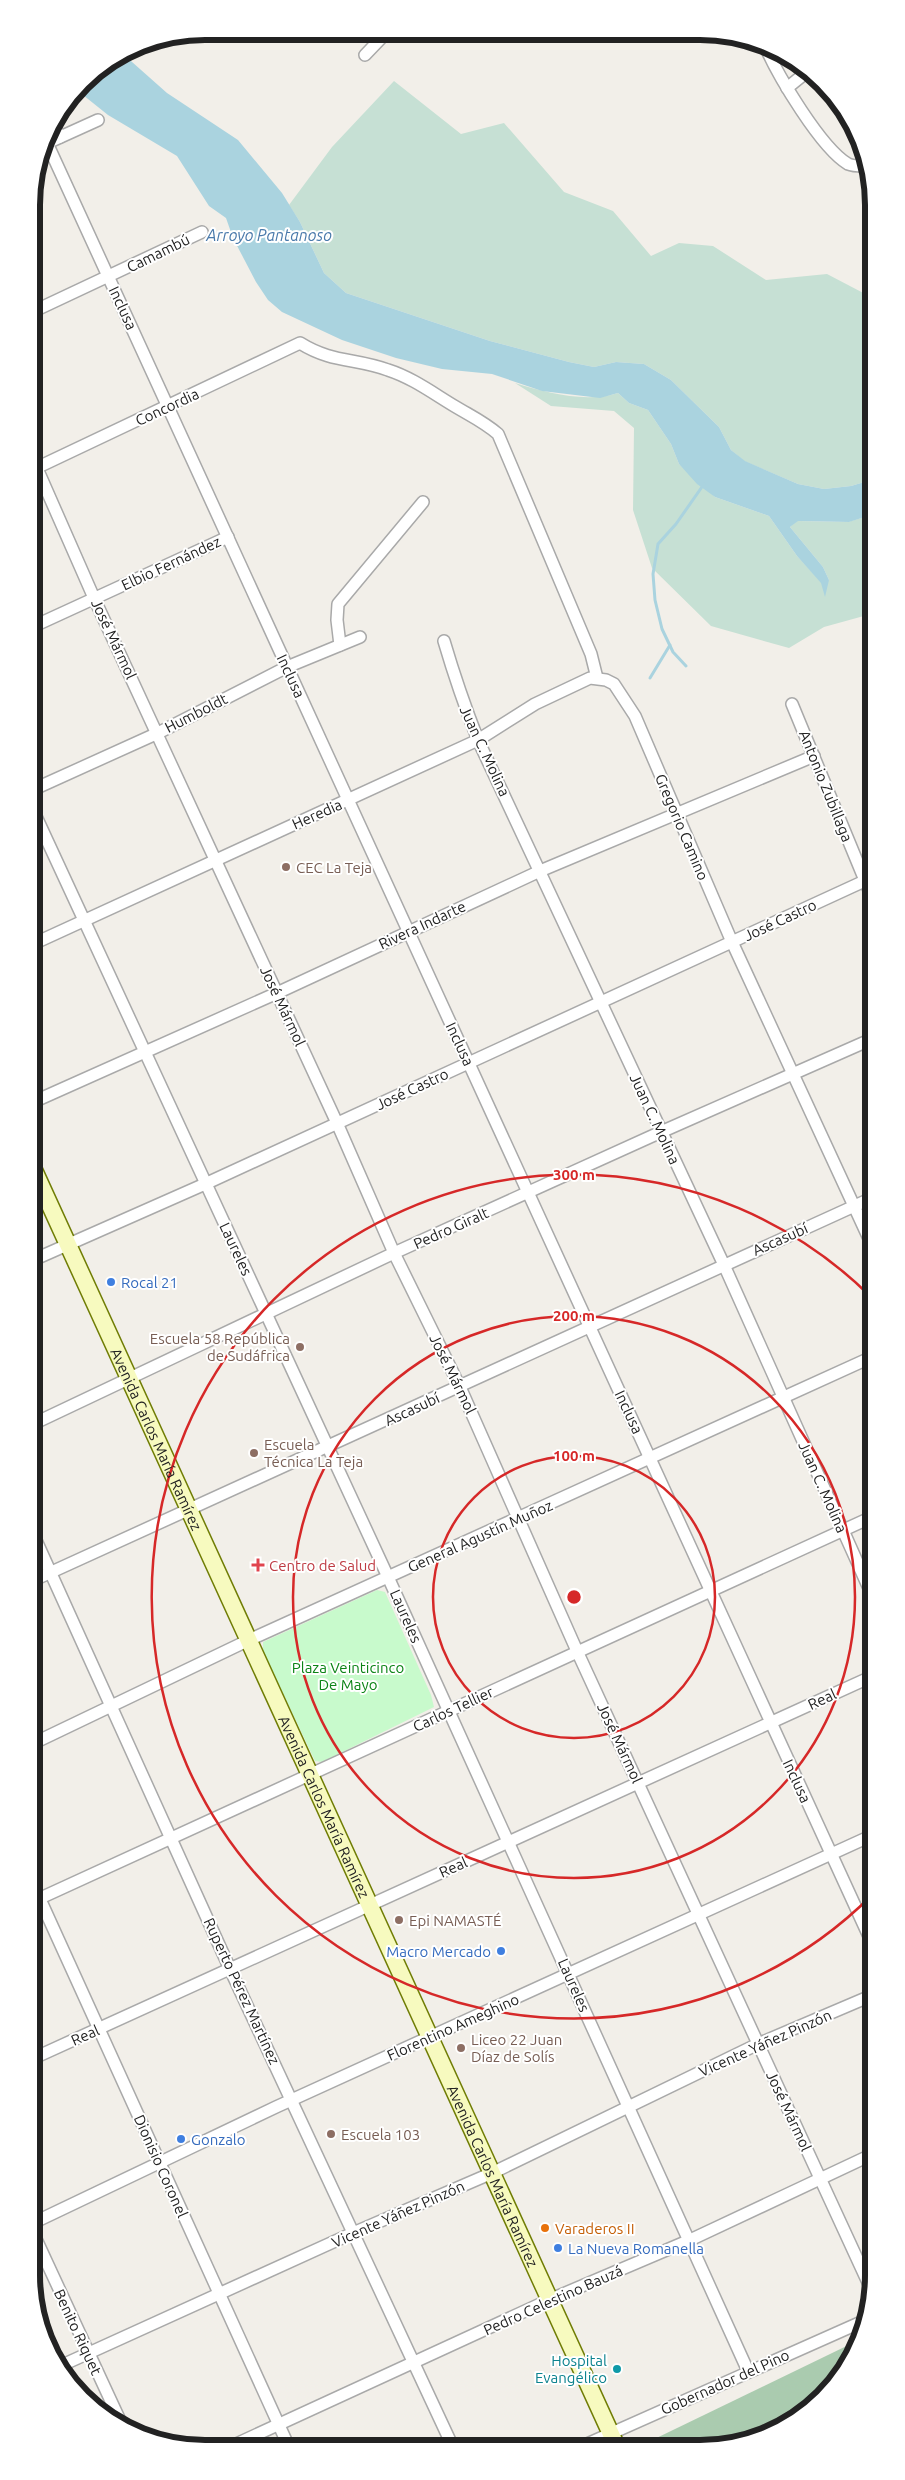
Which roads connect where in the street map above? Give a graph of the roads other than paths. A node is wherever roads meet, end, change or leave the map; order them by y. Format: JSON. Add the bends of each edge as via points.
{"nodes":[{"id":1,"x":379,"y":40,"type":"edge"},
{"id":2,"x":365,"y":55,"type":"dead end"},
{"id":3,"x":771,"y":57,"type":"edge"},
{"id":4,"x":802,"y":76,"type":"edge"},
{"id":5,"x":787,"y":88,"type":"junction"},
{"id":6,"x":98,"y":120,"type":"dead end"},
{"id":7,"x":57,"y":132,"type":"edge"},
{"id":8,"x":60,"y":137,"type":"junction"},
{"id":9,"x":54,"y":140,"type":"edge"},
{"id":10,"x":50,"y":152,"type":"edge"},
{"id":11,"x":860,"y":165,"type":"edge"},
{"id":12,"x":202,"y":232,"type":"dead end"},
{"id":13,"x":108,"y":277,"type":"junction"},
{"id":14,"x":40,"y":308,"type":"edge"},
{"id":15,"x":168,"y":407,"type":"junction"},
{"id":16,"x":40,"y":462,"type":"edge"},
{"id":17,"x":40,"y":478,"type":"edge"},
{"id":18,"x":424,"y":502,"type":"dead end"},
{"id":19,"x":228,"y":537,"type":"junction"},
{"id":20,"x":94,"y":598,"type":"junction"},
{"id":21,"x":40,"y":623,"type":"edge"},
{"id":22,"x":360,"y":637,"type":"dead end"},
{"id":23,"x":444,"y":641,"type":"dead end"},
{"id":24,"x":340,"y":645,"type":"junction"},
{"id":25,"x":287,"y":667,"type":"junction"},
{"id":26,"x":597,"y":678,"type":"junction"},
{"id":27,"x":792,"y":704,"type":"dead end"},
{"id":28,"x":158,"y":733,"type":"junction"},
{"id":29,"x":478,"y":740,"type":"junction"},
{"id":30,"x":814,"y":756,"type":"junction"},
{"id":31,"x":40,"y":786,"type":"edge"},
{"id":32,"x":348,"y":800,"type":"junction"},
{"id":33,"x":676,"y":814,"type":"junction"},
{"id":34,"x":40,"y":827,"type":"edge"},
{"id":35,"x":217,"y":860,"type":"junction"},
{"id":36,"x":540,"y":871,"type":"junction"},
{"id":37,"x":865,"y":873,"type":"edge"},
{"id":38,"x":865,"y":881,"type":"edge"},
{"id":39,"x":84,"y":920,"type":"junction"},
{"id":40,"x":408,"y":931,"type":"junction"},
{"id":41,"x":40,"y":941,"type":"edge"},
{"id":42,"x":732,"y":942,"type":"junction"},
{"id":43,"x":277,"y":993,"type":"junction"},
{"id":44,"x":601,"y":1002,"type":"junction"},
{"id":45,"x":865,"y":1042,"type":"edge"},
{"id":46,"x":144,"y":1051,"type":"junction"},
{"id":47,"x":469,"y":1063,"type":"junction"},
{"id":48,"x":794,"y":1074,"type":"junction"},
{"id":49,"x":40,"y":1099,"type":"edge"},
{"id":50,"x":337,"y":1123,"type":"junction"},
{"id":51,"x":661,"y":1132,"type":"junction"},
{"id":52,"x":40,"y":1183,"type":"edge"},
{"id":53,"x":206,"y":1184,"type":"junction"},
{"id":54,"x":528,"y":1193,"type":"junction"},
{"id":55,"x":865,"y":1201,"type":"edge"},
{"id":56,"x":854,"y":1206,"type":"junction"},
{"id":57,"x":865,"y":1230,"type":"edge"},
{"id":58,"x":68,"y":1243,"type":"junction"},
{"id":59,"x":394,"y":1254,"type":"junction"},
{"id":60,"x":40,"y":1257,"type":"edge"},
{"id":61,"x":724,"y":1265,"type":"junction"},
{"id":62,"x":266,"y":1314,"type":"junction"},
{"id":63,"x":589,"y":1326,"type":"junction"},
{"id":64,"x":865,"y":1360,"type":"edge"},
{"id":65,"x":129,"y":1379,"type":"junction"},
{"id":66,"x":460,"y":1387,"type":"junction"},
{"id":67,"x":783,"y":1398,"type":"junction"},
{"id":68,"x":40,"y":1421,"type":"edge"},
{"id":69,"x":327,"y":1448,"type":"junction"},
{"id":70,"x":650,"y":1458,"type":"junction"},
{"id":71,"x":188,"y":1510,"type":"junction"},
{"id":72,"x":519,"y":1518,"type":"junction"},
{"id":73,"x":865,"y":1520,"type":"edge"},
{"id":74,"x":843,"y":1530,"type":"junction"},
{"id":75,"x":40,"y":1550,"type":"edge"},
{"id":76,"x":50,"y":1573,"type":"junction"},
{"id":77,"x":40,"y":1577,"type":"edge"},
{"id":78,"x":388,"y":1577,"type":"junction"},
{"id":79,"x":865,"y":1579,"type":"edge"},
{"id":80,"x":711,"y":1592,"type":"junction"},
{"id":81,"x":249,"y":1640,"type":"junction"},
{"id":82,"x":577,"y":1651,"type":"junction"},
{"id":83,"x":865,"y":1679,"type":"edge"},
{"id":84,"x":111,"y":1707,"type":"junction"},
{"id":85,"x":448,"y":1712,"type":"junction"},
{"id":86,"x":771,"y":1722,"type":"junction"},
{"id":87,"x":40,"y":1740,"type":"edge"},
{"id":88,"x":310,"y":1774,"type":"junction"},
{"id":89,"x":639,"y":1782,"type":"junction"},
{"id":90,"x":171,"y":1839,"type":"junction"},
{"id":91,"x":865,"y":1839,"type":"edge"},
{"id":92,"x":508,"y":1842,"type":"junction"},
{"id":93,"x":831,"y":1854,"type":"junction"},
{"id":94,"x":40,"y":1899,"type":"edge"},
{"id":95,"x":370,"y":1904,"type":"junction"},
{"id":96,"x":40,"y":1906,"type":"edge"},
{"id":97,"x":700,"y":1914,"type":"junction"},
{"id":98,"x":865,"y":1928,"type":"edge"},
{"id":99,"x":230,"y":1968,"type":"junction"},
{"id":100,"x":569,"y":1974,"type":"junction"},
{"id":101,"x":865,"y":1998,"type":"edge"},
{"id":102,"x":99,"y":2029,"type":"junction"},
{"id":103,"x":430,"y":2036,"type":"junction"},
{"id":104,"x":758,"y":2044,"type":"junction"},
{"id":105,"x":40,"y":2055,"type":"edge"},
{"id":106,"x":293,"y":2099,"type":"junction"},
{"id":107,"x":627,"y":2106,"type":"junction"},
{"id":108,"x":865,"y":2158,"type":"edge"},
{"id":109,"x":160,"y":2163,"type":"junction"},
{"id":110,"x":492,"y":2173,"type":"junction"},
{"id":111,"x":821,"y":2178,"type":"junction"},
{"id":112,"x":40,"y":2219,"type":"edge"},
{"id":113,"x":353,"y":2233,"type":"junction"},
{"id":114,"x":690,"y":2240,"type":"junction"},
{"id":115,"x":40,"y":2250,"type":"edge"},
{"id":116,"x":865,"y":2276,"type":"edge"},
{"id":117,"x":218,"y":2294,"type":"junction"},
{"id":118,"x":549,"y":2300,"type":"junction"},
{"id":119,"x":857,"y":2324,"type":"edge"},
{"id":120,"x":87,"y":2354,"type":"junction"},
{"id":121,"x":66,"y":2363,"type":"edge"},
{"id":122,"x":414,"y":2363,"type":"junction"},
{"id":123,"x":748,"y":2371,"type":"junction"},
{"id":124,"x":116,"y":2413,"type":"edge"},
{"id":125,"x":278,"y":2425,"type":"junction"},
{"id":126,"x":247,"y":2440,"type":"edge"},
{"id":127,"x":285,"y":2440,"type":"edge"},
{"id":128,"x":450,"y":2440,"type":"edge"},
{"id":129,"x":613,"y":2440,"type":"edge"}],
"edges":[{"from":1,"to":2,"type":"street"},
{"from":3,"to":5,"type":"street"},
{"from":4,"to":5,"type":"street"},
{"from":5,"to":11,"type":"street","via":[[814,129],[842,159],[849,165]]},
{"from":6,"to":8,"type":"street"},
{"from":7,"to":8,"type":"street"},
{"from":8,"to":9,"type":"street"},
{"from":10,"to":13,"type":"street","name":"Inclusa"},
{"from":12,"to":13,"type":"street","name":"Camambú"},
{"from":13,"to":14,"type":"street","name":"Camambú"},
{"from":13,"to":15,"type":"street","name":"Inclusa"},
{"from":15,"to":16,"type":"street","name":"Concordia"},
{"from":15,"to":19,"type":"street","name":"Inclusa"},
{"from":15,"to":26,"type":"street","name":"Concordia","via":[[300,343],[318,354],[380,367],[410,379],[483,421],[498,434],[588,646]]},
{"from":17,"to":20,"type":"street","name":"José Mármol"},
{"from":18,"to":24,"type":"street","via":[[338,604]]},
{"from":19,"to":20,"type":"street","name":"Elbio Fernández"},
{"from":19,"to":25,"type":"street","name":"Inclusa"},
{"from":20,"to":21,"type":"street","name":"Elbio Fernández"},
{"from":20,"to":28,"type":"street","name":"José Mármol"},
{"from":22,"to":24,"type":"street","name":"Humboldt"},
{"from":23,"to":29,"type":"street","name":"Juan C. Molina","via":[[458,690]]},
{"from":24,"to":25,"type":"street","name":"Humboldt"},
{"from":25,"to":28,"type":"street","name":"Humboldt"},
{"from":25,"to":32,"type":"street","name":"Inclusa"},
{"from":26,"to":29,"type":"street","name":"Heredia","via":[[535,704]]},
{"from":26,"to":33,"type":"street","name":"Gregorio Camino","via":[[618,688],[634,716]]},
{"from":27,"to":30,"type":"street","name":"Antonio Zubillaga"},
{"from":28,"to":31,"type":"street","name":"Humboldt"},
{"from":28,"to":35,"type":"street","name":"José Mármol"},
{"from":29,"to":32,"type":"street","name":"Heredia"},
{"from":29,"to":36,"type":"street","name":"Juan C. Molina"},
{"from":30,"to":33,"type":"street","name":"Rivera Indarte"},
{"from":30,"to":37,"type":"street","name":"Antonio Zubillaga"},
{"from":32,"to":35,"type":"street","name":"Heredia"},
{"from":32,"to":40,"type":"street","name":"Inclusa"},
{"from":33,"to":36,"type":"street","name":"Rivera Indarte"},
{"from":33,"to":42,"type":"street","name":"Gregorio Camino"},
{"from":34,"to":39,"type":"street","name":"Laureles"},
{"from":35,"to":39,"type":"street","name":"Heredia"},
{"from":35,"to":43,"type":"street","name":"José Mármol"},
{"from":36,"to":40,"type":"street","name":"Rivera Indarte"},
{"from":36,"to":44,"type":"street","name":"Juan C. Molina"},
{"from":38,"to":42,"type":"street","name":"José Castro"},
{"from":39,"to":41,"type":"street","name":"Heredia"},
{"from":39,"to":46,"type":"street","name":"Laureles"},
{"from":40,"to":43,"type":"street","name":"Rivera Indarte"},
{"from":40,"to":47,"type":"street","name":"Inclusa"},
{"from":42,"to":44,"type":"street","name":"José Castro"},
{"from":42,"to":48,"type":"street","name":"Gregorio Camino"},
{"from":43,"to":46,"type":"street","name":"Rivera Indarte"},
{"from":43,"to":50,"type":"street","name":"José Mármol"},
{"from":44,"to":47,"type":"street","name":"José Castro"},
{"from":44,"to":51,"type":"street","name":"Juan C. Molina"},
{"from":45,"to":48,"type":"street","name":"Pedro Giralt"},
{"from":46,"to":49,"type":"street","name":"Rivera Indarte"},
{"from":46,"to":53,"type":"street","name":"Laureles"},
{"from":47,"to":50,"type":"street","name":"José Castro"},
{"from":47,"to":54,"type":"street","name":"Inclusa"},
{"from":48,"to":51,"type":"street","name":"Pedro Giralt"},
{"from":48,"to":56,"type":"street","name":"Gregorio Camino"},
{"from":50,"to":53,"type":"street","name":"José Castro"},
{"from":50,"to":59,"type":"street","name":"José Mármol"},
{"from":51,"to":54,"type":"street","name":"Pedro Giralt"},
{"from":51,"to":61,"type":"street","name":"Juan C. Molina"},
{"from":52,"to":58,"type":"main road","name":"Avenida Carlos María Ramírez"},
{"from":53,"to":58,"type":"street","name":"José Castro"},
{"from":53,"to":62,"type":"street","name":"Laureles"},
{"from":54,"to":59,"type":"street","name":"Pedro Giralt"},
{"from":54,"to":63,"type":"street","name":"Inclusa"},
{"from":55,"to":56,"type":"street","name":"Ascasubí"},
{"from":56,"to":57,"type":"street","name":"Gregorio Camino"},
{"from":56,"to":61,"type":"street","name":"Ascasubí"},
{"from":58,"to":60,"type":"street","name":"José Castro"},
{"from":58,"to":65,"type":"main road","name":"Avenida Carlos María Ramírez"},
{"from":59,"to":62,"type":"street","name":"Pedro Giralt"},
{"from":59,"to":66,"type":"street","name":"José Mármol"},
{"from":61,"to":63,"type":"street","name":"Ascasubí"},
{"from":61,"to":67,"type":"street","name":"Juan C. Molina"},
{"from":62,"to":65,"type":"street","name":"Pedro Giralt"},
{"from":62,"to":69,"type":"street","name":"Laureles"},
{"from":63,"to":66,"type":"street","name":"Ascasubí"},
{"from":63,"to":70,"type":"street","name":"Inclusa"},
{"from":64,"to":67,"type":"street","name":"General Agustín Muñoz"},
{"from":65,"to":68,"type":"street","name":"Pedro Giralt"},
{"from":65,"to":71,"type":"main road","name":"Avenida Carlos María Ramírez"},
{"from":66,"to":69,"type":"street","name":"Ascasubí"},
{"from":66,"to":72,"type":"street","name":"José Mármol"},
{"from":67,"to":70,"type":"street","name":"General Agustín Muñoz"},
{"from":67,"to":74,"type":"street","name":"Juan C. Molina"},
{"from":69,"to":71,"type":"street","name":"Ascasubí"},
{"from":69,"to":78,"type":"street","name":"Laureles"},
{"from":70,"to":72,"type":"street","name":"General Agustín Muñoz"},
{"from":70,"to":80,"type":"street","name":"Inclusa"},
{"from":71,"to":76,"type":"street","name":"Ascasubí"},
{"from":71,"to":81,"type":"main road","name":"Avenida Carlos María Ramírez"},
{"from":72,"to":78,"type":"street","name":"General Agustín Muñoz"},
{"from":72,"to":82,"type":"street","name":"José Mármol"},
{"from":73,"to":74,"type":"street","name":"Carlos Tellier"},
{"from":74,"to":79,"type":"street","name":"Juan C. Molina"},
{"from":74,"to":80,"type":"street","name":"Carlos Tellier"},
{"from":75,"to":76,"type":"street","name":"Ruperto Pérez Martínez"},
{"from":76,"to":77,"type":"street","name":"Ascasubí"},
{"from":76,"to":84,"type":"street","name":"Ruperto Pérez Martínez"},
{"from":78,"to":81,"type":"street","name":"General Agustín Muñoz"},
{"from":78,"to":85,"type":"street","name":"Laureles"},
{"from":80,"to":82,"type":"street","name":"Carlos Tellier"},
{"from":80,"to":86,"type":"street","name":"Inclusa"},
{"from":81,"to":84,"type":"street","name":"General Agustín Muñoz"},
{"from":81,"to":88,"type":"main road","name":"Avenida Carlos María Ramírez"},
{"from":82,"to":85,"type":"street","name":"Carlos Tellier"},
{"from":82,"to":89,"type":"street","name":"José Mármol"},
{"from":83,"to":86,"type":"street","name":"Real"},
{"from":84,"to":87,"type":"street","name":"General Agustín Muñoz"},
{"from":84,"to":90,"type":"street","name":"Ruperto Pérez Martínez"},
{"from":85,"to":88,"type":"street","name":"Carlos Tellier"},
{"from":85,"to":92,"type":"street","name":"Laureles"},
{"from":86,"to":89,"type":"street","name":"Real"},
{"from":86,"to":93,"type":"street","name":"Inclusa"},
{"from":88,"to":90,"type":"street","name":"Carlos Tellier"},
{"from":88,"to":95,"type":"main road","name":"Avenida Carlos María Ramírez"},
{"from":89,"to":92,"type":"street","name":"Real"},
{"from":89,"to":97,"type":"street","name":"José Mármol"},
{"from":90,"to":94,"type":"street","name":"Carlos Tellier"},
{"from":90,"to":99,"type":"street","name":"Ruperto Pérez Martínez"},
{"from":91,"to":93,"type":"street","name":"Florentino Ameghino"},
{"from":92,"to":95,"type":"street","name":"Real"},
{"from":92,"to":100,"type":"street","name":"Laureles"},
{"from":93,"to":97,"type":"street","name":"Florentino Ameghino"},
{"from":93,"to":98,"type":"street","name":"Inclusa"},
{"from":95,"to":99,"type":"street","name":"Real"},
{"from":95,"to":103,"type":"main road","name":"Avenida Carlos María Ramírez"},
{"from":96,"to":102,"type":"street","name":"Dionisio Coronel"},
{"from":97,"to":100,"type":"street","name":"Florentino Ameghino"},
{"from":97,"to":104,"type":"street","name":"José Mármol"},
{"from":99,"to":102,"type":"street","name":"Real"},
{"from":99,"to":106,"type":"street","name":"Ruperto Pérez Martínez"},
{"from":100,"to":103,"type":"street","name":"Florentino Ameghino"},
{"from":100,"to":107,"type":"street","name":"Laureles"},
{"from":101,"to":104,"type":"street","name":"Vicente Yáñez Pinzón"},
{"from":102,"to":105,"type":"street","name":"Real"},
{"from":102,"to":109,"type":"street","name":"Dionisio Coronel"},
{"from":103,"to":106,"type":"street","name":"Florentino Ameghino"},
{"from":103,"to":110,"type":"main road","name":"Avenida Carlos María Ramírez"},
{"from":104,"to":107,"type":"street","name":"Vicente Yáñez Pinzón"},
{"from":104,"to":111,"type":"street","name":"José Mármol"},
{"from":106,"to":109,"type":"street","name":"Florentino Ameghino"},
{"from":106,"to":113,"type":"street","name":"Ruperto Pérez Martínez"},
{"from":107,"to":110,"type":"street","name":"Vicente Yáñez Pinzón"},
{"from":107,"to":114,"type":"street","name":"Laureles"},
{"from":108,"to":111,"type":"street","name":"Pedro Celestino Bauzá"},
{"from":109,"to":112,"type":"street","name":"Florentino Ameghino"},
{"from":109,"to":117,"type":"street","name":"Dionisio Coronel"},
{"from":110,"to":113,"type":"street","name":"Vicente Yáñez Pinzón"},
{"from":110,"to":118,"type":"main road","name":"Avenida Carlos María Ramírez"},
{"from":111,"to":114,"type":"street","name":"Pedro Celestino Bauzá"},
{"from":111,"to":116,"type":"street","name":"José Mármol"},
{"from":113,"to":117,"type":"street","name":"Vicente Yáñez Pinzón"},
{"from":113,"to":122,"type":"street","name":"Ruperto Pérez Martínez"},
{"from":114,"to":118,"type":"street","name":"Pedro Celestino Bauzá"},
{"from":114,"to":123,"type":"street","name":"Laureles"},
{"from":115,"to":120,"type":"street","name":"Benito Riquet"},
{"from":117,"to":120,"type":"street","name":"Vicente Yáñez Pinzón"},
{"from":117,"to":125,"type":"street","name":"Dionisio Coronel"},
{"from":118,"to":122,"type":"street","name":"Pedro Celestino Bauzá"},
{"from":118,"to":129,"type":"main road","name":"Avenida Carlos María Ramírez"},
{"from":119,"to":123,"type":"street","name":"Gobernador del Pino"},
{"from":120,"to":121,"type":"street","name":"Vicente Yáñez Pinzón"},
{"from":120,"to":124,"type":"street","name":"Benito Riquet"},
{"from":122,"to":125,"type":"street","name":"Pedro Celestino Bauzá"},
{"from":122,"to":128,"type":"street","name":"Ruperto Pérez Martínez"},
{"from":123,"to":129,"type":"street","name":"Gobernador del Pino"},
{"from":125,"to":126,"type":"street","name":"Pedro Celestino Bauzá"},
{"from":125,"to":127,"type":"street","name":"Dionisio Coronel"}]}
